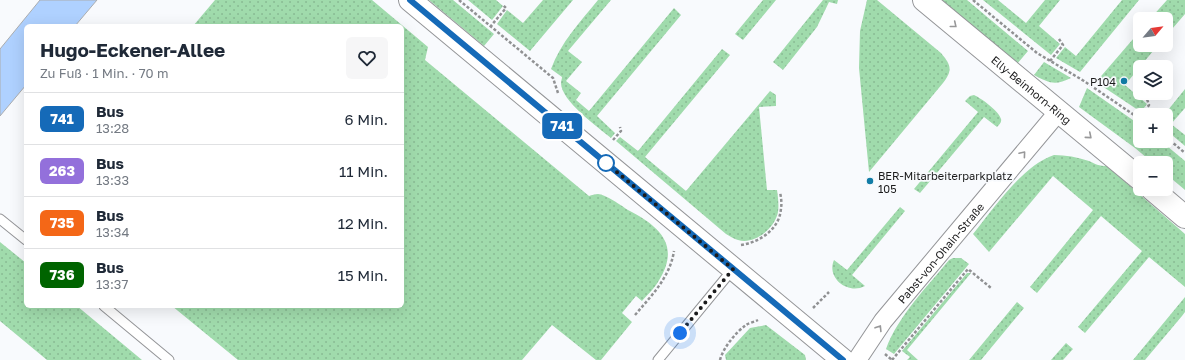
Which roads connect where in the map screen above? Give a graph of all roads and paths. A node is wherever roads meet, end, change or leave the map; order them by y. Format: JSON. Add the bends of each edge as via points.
{"nodes":[{"id":1,"x":410,"y":0,"type":"edge"},
{"id":2,"x":924,"y":0,"type":"edge"},
{"id":3,"x":973,"y":0,"type":"edge"},
{"id":4,"x":503,"y":5,"type":"dead end"},
{"id":5,"x":490,"y":27,"type":"dead end"},
{"id":6,"x":1059,"y":39,"type":"dead end"},
{"id":7,"x":1050,"y":61,"type":"junction"},
{"id":8,"x":1147,"y":100,"type":"dead end"},
{"id":9,"x":1147,"y":108,"type":"edge"},
{"id":10,"x":1059,"y":111,"type":"junction"},
{"id":11,"x":1133,"y":112,"type":"edge"},
{"id":12,"x":620,"y":127,"type":"dead end"},
{"id":13,"x":1173,"y":143,"type":"edge"},
{"id":14,"x":610,"y":144,"type":"dead end"},
{"id":15,"x":1185,"y":153,"type":"edge"},
{"id":16,"x":1133,"y":173,"type":"edge"},
{"id":17,"x":780,"y":192,"type":"dead end"},
{"id":18,"x":1160,"y":196,"type":"edge"},
{"id":19,"x":1185,"y":217,"type":"edge"},
{"id":20,"x":0,"y":219,"type":"edge"},
{"id":21,"x":24,"y":238,"type":"edge"},
{"id":22,"x":738,"y":245,"type":"dead end"},
{"id":23,"x":674,"y":251,"type":"dead end"},
{"id":24,"x":733,"y":269,"type":"junction"},
{"id":25,"x":991,"y":288,"type":"dead end"},
{"id":26,"x":829,"y":292,"type":"dead end"},
{"id":27,"x":106,"y":308,"type":"edge"},
{"id":28,"x":813,"y":309,"type":"dead end"},
{"id":29,"x":635,"y":314,"type":"dead end"},
{"id":30,"x":758,"y":320,"type":"dead end"},
{"id":31,"x":169,"y":360,"type":"edge"},
{"id":32,"x":658,"y":360,"type":"edge"},
{"id":33,"x":720,"y":360,"type":"edge"},
{"id":34,"x":843,"y":360,"type":"edge"},
{"id":35,"x":857,"y":360,"type":"edge"},
{"id":36,"x":892,"y":360,"type":"edge"}],
"edges":[{"from":1,"to":24,"type":"street"},
{"from":2,"to":10,"type":"street","name":"Elly-Beinhorn-Ring","one_way":true},
{"from":3,"to":7,"type":"path"},
{"from":4,"to":5,"type":"path","via":[[506,8]]},
{"from":6,"to":7,"type":"path","via":[[1063,45]]},
{"from":7,"to":11,"type":"path"},
{"from":8,"to":9,"type":"path","via":[[1149,105]]},
{"from":10,"to":16,"type":"street","name":"Elly-Beinhorn-Ring","one_way":true},
{"from":35,"to":10,"type":"street","name":"Pabst-von-Ohain-Straße","one_way":true,"via":[[883,321]]},
{"from":12,"to":14,"type":"path","via":[[620,131]]},
{"from":13,"to":15,"type":"path"},
{"from":17,"to":22,"type":"path","via":[[781,209],[778,221],[759,240]]},
{"from":18,"to":19,"type":"street"},
{"from":20,"to":21,"type":"lane"},
{"from":23,"to":29,"type":"path","via":[[662,283]]},
{"from":24,"to":32,"type":"lane"},
{"from":24,"to":34,"type":"street"},
{"from":25,"to":36,"type":"path","via":[[968,269]]},
{"from":26,"to":28,"type":"path"},
{"from":27,"to":31,"type":"lane"},
{"from":30,"to":33,"type":"path","via":[[746,324],[726,345]]}]}
